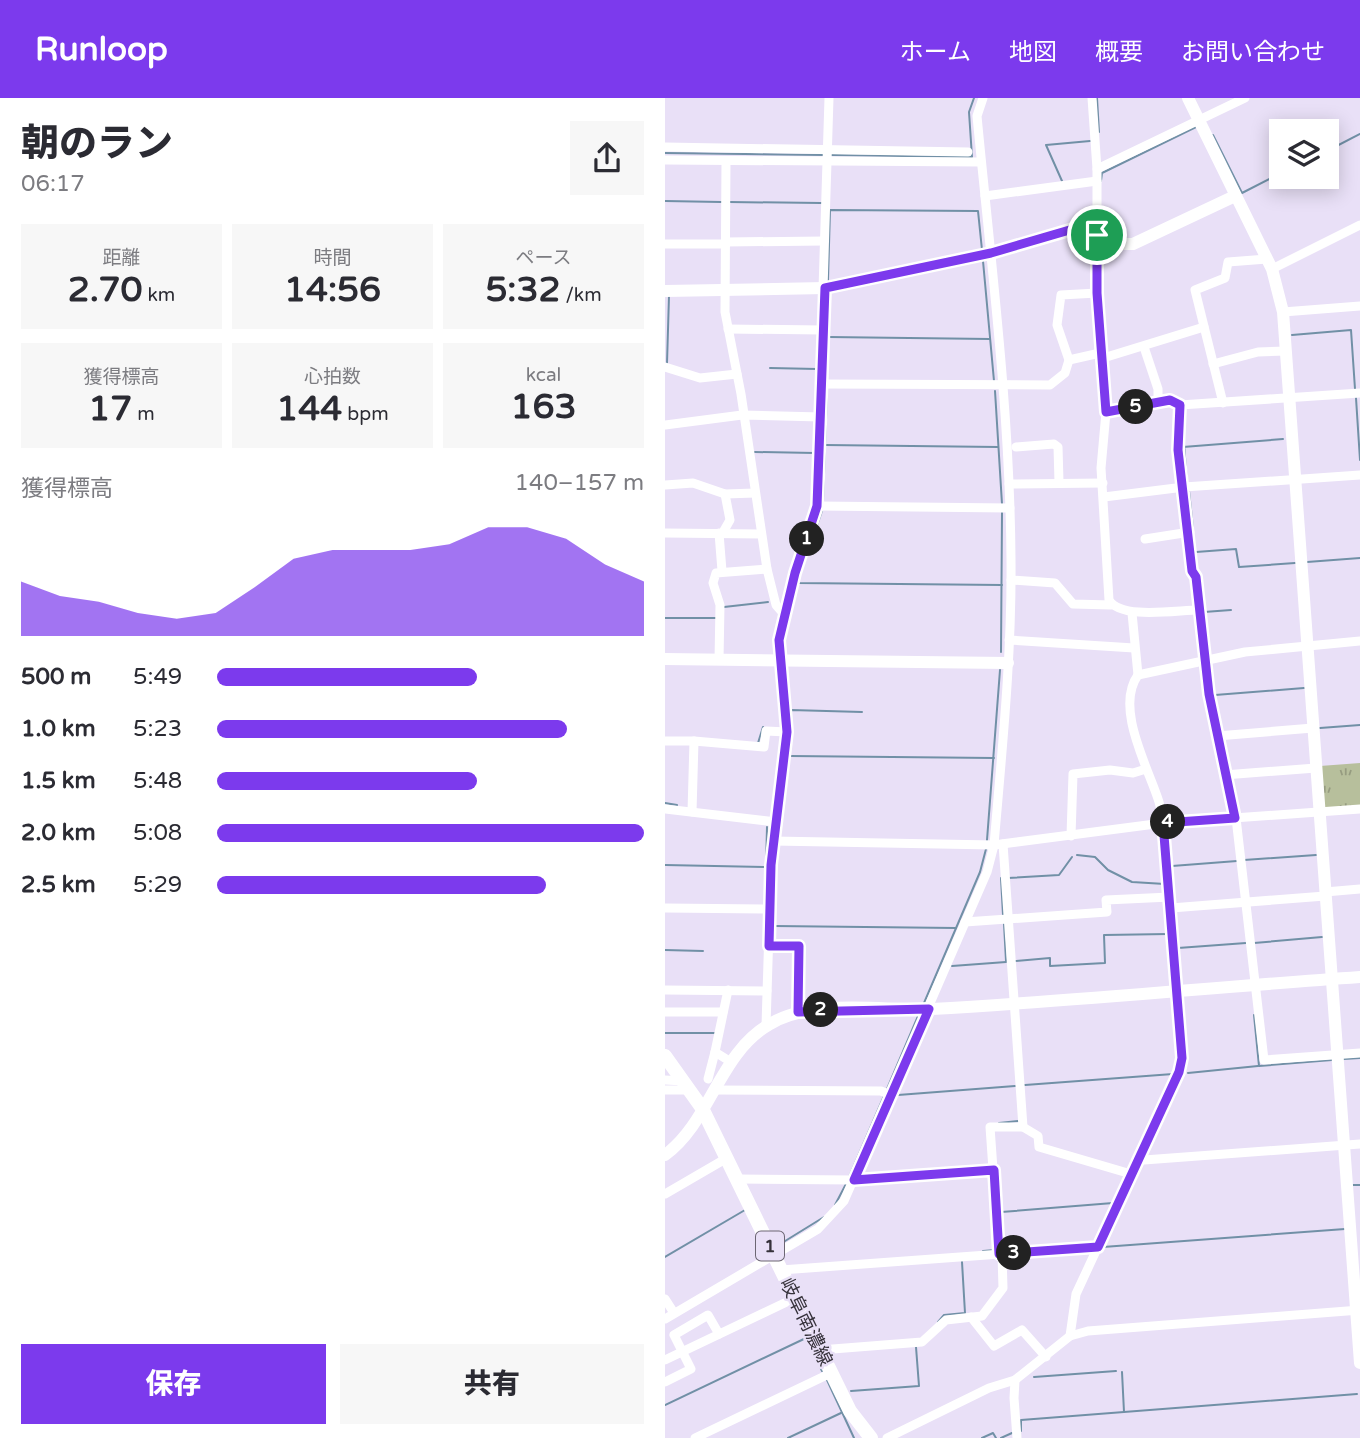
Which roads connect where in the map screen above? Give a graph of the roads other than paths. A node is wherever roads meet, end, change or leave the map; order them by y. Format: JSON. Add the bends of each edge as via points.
{"nodes":[{"id":1,"x":829,"y":98,"type":"edge"},
{"id":2,"x":983,"y":98,"type":"edge"},
{"id":3,"x":1092,"y":98,"type":"edge"},
{"id":4,"x":1188,"y":98,"type":"edge"},
{"id":5,"x":1245,"y":98,"type":"edge"},
{"id":6,"x":1199,"y":121,"type":"junction"},
{"id":7,"x":665,"y":146,"type":"edge"},
{"id":8,"x":968,"y":152,"type":"dead end"},
{"id":9,"x":827,"y":155,"type":"junction"},
{"id":10,"x":952,"y":157,"type":"junction"},
{"id":11,"x":665,"y":160,"type":"edge"},
{"id":12,"x":726,"y":161,"type":"junction"},
{"id":13,"x":981,"y":162,"type":"junction"},
{"id":14,"x":1097,"y":169,"type":"junction"},
{"id":15,"x":1097,"y":181,"type":"junction"},
{"id":16,"x":985,"y":196,"type":"junction"},
{"id":17,"x":1235,"y":196,"type":"junction"},
{"id":18,"x":1360,"y":225,"type":"edge"},
{"id":19,"x":1097,"y":235,"type":"junction"},
{"id":20,"x":824,"y":241,"type":"junction"},
{"id":21,"x":726,"y":243,"type":"junction"},
{"id":22,"x":665,"y":244,"type":"edge"},
{"id":23,"x":991,"y":253,"type":"junction"},
{"id":24,"x":1269,"y":264,"type":"junction"},
{"id":25,"x":725,"y":288,"type":"junction"},
{"id":26,"x":824,"y":288,"type":"junction"},
{"id":27,"x":665,"y":290,"type":"edge"},
{"id":28,"x":1097,"y":293,"type":"junction"},
{"id":29,"x":1360,"y":306,"type":"edge"},
{"id":30,"x":1283,"y":312,"type":"junction"},
{"id":31,"x":1203,"y":327,"type":"junction"},
{"id":32,"x":728,"y":329,"type":"junction"},
{"id":33,"x":823,"y":330,"type":"junction"},
{"id":34,"x":1145,"y":351,"type":"dead end"},
{"id":35,"x":1286,"y":351,"type":"junction"},
{"id":36,"x":1100,"y":356,"type":"junction"},
{"id":37,"x":1069,"y":360,"type":"junction"},
{"id":38,"x":1213,"y":364,"type":"junction"},
{"id":39,"x":665,"y":367,"type":"edge"},
{"id":40,"x":737,"y":374,"type":"junction"},
{"id":41,"x":822,"y":384,"type":"junction"},
{"id":42,"x":1002,"y":385,"type":"junction"},
{"id":43,"x":1360,"y":393,"type":"edge"},
{"id":44,"x":1289,"y":398,"type":"junction"},
{"id":45,"x":1158,"y":401,"type":"junction"},
{"id":46,"x":1223,"y":403,"type":"junction"},
{"id":47,"x":1180,"y":405,"type":"junction"},
{"id":48,"x":1106,"y":412,"type":"junction"},
{"id":49,"x":742,"y":415,"type":"junction"},
{"id":50,"x":821,"y":417,"type":"junction"},
{"id":51,"x":665,"y":425,"type":"edge"},
{"id":52,"x":1016,"y":447,"type":"dead end"},
{"id":53,"x":1360,"y":475,"type":"edge"},
{"id":54,"x":1294,"y":481,"type":"junction"},
{"id":55,"x":1059,"y":482,"type":"junction"},
{"id":56,"x":1009,"y":484,"type":"junction"},
{"id":57,"x":1103,"y":484,"type":"junction"},
{"id":58,"x":665,"y":485,"type":"edge"},
{"id":59,"x":1184,"y":487,"type":"junction"},
{"id":60,"x":755,"y":493,"type":"junction"},
{"id":61,"x":725,"y":494,"type":"junction"},
{"id":62,"x":1104,"y":497,"type":"junction"},
{"id":63,"x":817,"y":506,"type":"junction"},
{"id":64,"x":1010,"y":508,"type":"junction"},
{"id":65,"x":1190,"y":532,"type":"junction"},
{"id":66,"x":665,"y":533,"type":"edge"},
{"id":67,"x":721,"y":533,"type":"junction"},
{"id":68,"x":761,"y":534,"type":"junction"},
{"id":69,"x":1145,"y":539,"type":"dead end"},
{"id":70,"x":767,"y":569,"type":"junction"},
{"id":71,"x":722,"y":571,"type":"junction"},
{"id":72,"x":1011,"y":580,"type":"junction"},
{"id":73,"x":1111,"y":605,"type":"junction"},
{"id":74,"x":1199,"y":610,"type":"junction"},
{"id":75,"x":1132,"y":612,"type":"junction"},
{"id":76,"x":783,"y":613,"type":"junction"},
{"id":77,"x":1009,"y":640,"type":"junction"},
{"id":78,"x":1360,"y":641,"type":"edge"},
{"id":79,"x":1306,"y":645,"type":"junction"},
{"id":80,"x":1134,"y":648,"type":"junction"},
{"id":81,"x":665,"y":659,"type":"edge"},
{"id":82,"x":719,"y":660,"type":"junction"},
{"id":83,"x":781,"y":662,"type":"junction"},
{"id":84,"x":1206,"y":662,"type":"junction"},
{"id":85,"x":1008,"y":663,"type":"junction"},
{"id":86,"x":1138,"y":675,"type":"junction"},
{"id":87,"x":1313,"y":728,"type":"junction"},
{"id":88,"x":787,"y":732,"type":"junction"},
{"id":89,"x":1217,"y":736,"type":"junction"},
{"id":90,"x":665,"y":741,"type":"edge"},
{"id":91,"x":694,"y":741,"type":"junction"},
{"id":92,"x":1316,"y":768,"type":"junction"},
{"id":93,"x":1146,"y":769,"type":"junction"},
{"id":94,"x":1224,"y":775,"type":"junction"},
{"id":95,"x":665,"y":809,"type":"edge"},
{"id":96,"x":1360,"y":809,"type":"edge"},
{"id":97,"x":692,"y":812,"type":"junction"},
{"id":98,"x":1319,"y":812,"type":"junction"},
{"id":99,"x":1236,"y":818,"type":"junction"},
{"id":100,"x":776,"y":822,"type":"junction"},
{"id":101,"x":1163,"y":823,"type":"junction"},
{"id":102,"x":1071,"y":836,"type":"junction"},
{"id":103,"x":773,"y":841,"type":"junction"},
{"id":104,"x":999,"y":844,"type":"junction"},
{"id":105,"x":1360,"y":889,"type":"edge"},
{"id":106,"x":1325,"y":894,"type":"junction"},
{"id":107,"x":1170,"y":897,"type":"junction"},
{"id":108,"x":1243,"y":902,"type":"junction"},
{"id":109,"x":665,"y":908,"type":"edge"},
{"id":110,"x":1171,"y":908,"type":"junction"},
{"id":111,"x":769,"y":909,"type":"junction"},
{"id":112,"x":1008,"y":919,"type":"junction"},
{"id":113,"x":965,"y":922,"type":"junction"},
{"id":114,"x":769,"y":946,"type":"junction"},
{"id":115,"x":1360,"y":977,"type":"edge"},
{"id":116,"x":1332,"y":979,"type":"junction"},
{"id":117,"x":1253,"y":985,"type":"junction"},
{"id":118,"x":665,"y":990,"type":"edge"},
{"id":119,"x":728,"y":990,"type":"junction"},
{"id":120,"x":1177,"y":990,"type":"junction"},
{"id":121,"x":767,"y":991,"type":"junction"},
{"id":122,"x":1014,"y":1003,"type":"junction"},
{"id":123,"x":929,"y":1009,"type":"junction"},
{"id":124,"x":665,"y":1012,"type":"edge"},
{"id":125,"x":723,"y":1012,"type":"junction"},
{"id":126,"x":798,"y":1012,"type":"junction"},
{"id":127,"x":767,"y":1026,"type":"junction"},
{"id":128,"x":715,"y":1052,"type":"junction"},
{"id":129,"x":1360,"y":1053,"type":"edge"},
{"id":130,"x":665,"y":1056,"type":"edge"},
{"id":131,"x":1337,"y":1058,"type":"junction"},
{"id":132,"x":731,"y":1062,"type":"junction"},
{"id":133,"x":665,"y":1080,"type":"edge"},
{"id":134,"x":711,"y":1084,"type":"junction"},
{"id":135,"x":688,"y":1086,"type":"junction"},
{"id":136,"x":665,"y":1090,"type":"edge"},
{"id":137,"x":891,"y":1095,"type":"junction"},
{"id":138,"x":702,"y":1108,"type":"junction"},
{"id":139,"x":1023,"y":1127,"type":"junction"},
{"id":140,"x":1360,"y":1144,"type":"edge"},
{"id":141,"x":1343,"y":1145,"type":"junction"},
{"id":142,"x":665,"y":1155,"type":"edge"},
{"id":143,"x":727,"y":1158,"type":"junction"},
{"id":144,"x":1138,"y":1158,"type":"junction"},
{"id":145,"x":994,"y":1170,"type":"junction"},
{"id":146,"x":1131,"y":1174,"type":"junction"},
{"id":147,"x":738,"y":1180,"type":"junction"},
{"id":148,"x":854,"y":1180,"type":"junction"},
{"id":149,"x":665,"y":1194,"type":"edge"},
{"id":150,"x":1355,"y":1226,"type":"edge"},
{"id":151,"x":1098,"y":1247,"type":"junction"},
{"id":152,"x":774,"y":1254,"type":"junction"},
{"id":153,"x":1000,"y":1254,"type":"junction"},
{"id":154,"x":781,"y":1270,"type":"junction"},
{"id":155,"x":795,"y":1298,"type":"junction"},
{"id":156,"x":665,"y":1299,"type":"edge"},
{"id":157,"x":1358,"y":1311,"type":"edge"},
{"id":158,"x":674,"y":1313,"type":"junction"},
{"id":159,"x":971,"y":1317,"type":"junction"},
{"id":160,"x":665,"y":1319,"type":"edge"},
{"id":161,"x":719,"y":1334,"type":"junction"},
{"id":162,"x":1070,"y":1336,"type":"junction"},
{"id":163,"x":820,"y":1350,"type":"junction"},
{"id":164,"x":683,"y":1351,"type":"junction"},
{"id":165,"x":1046,"y":1357,"type":"junction"},
{"id":166,"x":665,"y":1360,"type":"edge"},
{"id":167,"x":1360,"y":1363,"type":"edge"},
{"id":168,"x":831,"y":1373,"type":"junction"},
{"id":169,"x":1015,"y":1380,"type":"junction"},
{"id":170,"x":665,"y":1382,"type":"edge"},
{"id":171,"x":867,"y":1437,"type":"edge"},
{"id":172,"x":695,"y":1438,"type":"edge"},
{"id":173,"x":887,"y":1438,"type":"edge"},
{"id":174,"x":1017,"y":1438,"type":"edge"}],
"edges":[{"from":1,"to":9,"type":"street"},
{"from":2,"to":13,"type":"street","via":[[977,116]]},
{"from":3,"to":14,"type":"street"},
{"from":4,"to":6,"type":"street"},
{"from":5,"to":6,"type":"street"},
{"from":6,"to":14,"type":"street"},
{"from":6,"to":17,"type":"street"},
{"from":7,"to":9,"type":"street"},
{"from":8,"to":10,"type":"street"},
{"from":9,"to":10,"type":"street"},
{"from":9,"to":12,"type":"street"},
{"from":9,"to":20,"type":"street"},
{"from":10,"to":13,"type":"street"},
{"from":11,"to":12,"type":"street"},
{"from":12,"to":21,"type":"street"},
{"from":13,"to":16,"type":"street"},
{"from":14,"to":15,"type":"street"},
{"from":15,"to":16,"type":"street"},
{"from":15,"to":19,"type":"street"},
{"from":16,"to":23,"type":"street"},
{"from":17,"to":19,"type":"street","via":[[1133,244]]},
{"from":17,"to":24,"type":"street"},
{"from":18,"to":24,"type":"street"},
{"from":19,"to":23,"type":"street","via":[[1073,229]]},
{"from":19,"to":28,"type":"street"},
{"from":20,"to":21,"type":"street"},
{"from":20,"to":26,"type":"street"},
{"from":21,"to":22,"type":"street"},
{"from":21,"to":25,"type":"street"},
{"from":23,"to":26,"type":"street"},
{"from":23,"to":42,"type":"street"},
{"from":24,"to":30,"type":"street"},
{"from":24,"to":31,"type":"street","via":[[1227,262],[1225,278],[1195,290]]},
{"from":25,"to":26,"type":"street"},
{"from":25,"to":27,"type":"street"},
{"from":25,"to":32,"type":"street"},
{"from":26,"to":33,"type":"street"},
{"from":28,"to":36,"type":"street"},
{"from":28,"to":37,"type":"street","via":[[1061,295],[1057,325]]},
{"from":29,"to":30,"type":"street"},
{"from":30,"to":35,"type":"street"},
{"from":31,"to":36,"type":"street"},
{"from":31,"to":38,"type":"street"},
{"from":32,"to":33,"type":"street"},
{"from":32,"to":40,"type":"street"},
{"from":33,"to":41,"type":"street"},
{"from":34,"to":45,"type":"street"},
{"from":35,"to":38,"type":"street","via":[[1258,352]]},
{"from":35,"to":44,"type":"street"},
{"from":36,"to":37,"type":"street"},
{"from":36,"to":48,"type":"street"},
{"from":37,"to":42,"type":"street","via":[[1065,373],[1050,385]]},
{"from":38,"to":46,"type":"street"},
{"from":39,"to":40,"type":"street","via":[[700,379]]},
{"from":40,"to":49,"type":"street"},
{"from":41,"to":42,"type":"street"},
{"from":41,"to":50,"type":"street"},
{"from":42,"to":56,"type":"street"},
{"from":43,"to":44,"type":"street"},
{"from":44,"to":46,"type":"street"},
{"from":44,"to":54,"type":"street"},
{"from":45,"to":47,"type":"street"},
{"from":45,"to":48,"type":"street"},
{"from":46,"to":47,"type":"street"},
{"from":47,"to":59,"type":"street","via":[[1178,450]]},
{"from":48,"to":57,"type":"street"},
{"from":49,"to":50,"type":"street"},
{"from":49,"to":51,"type":"street"},
{"from":49,"to":60,"type":"street"},
{"from":50,"to":63,"type":"street"},
{"from":52,"to":55,"type":"street","via":[[1058,447]]},
{"from":53,"to":54,"type":"street"},
{"from":54,"to":59,"type":"street"},
{"from":54,"to":79,"type":"street"},
{"from":55,"to":56,"type":"street"},
{"from":55,"to":57,"type":"street"},
{"from":56,"to":64,"type":"street"},
{"from":57,"to":62,"type":"street"},
{"from":58,"to":61,"type":"street","via":[[693,483]]},
{"from":59,"to":62,"type":"street"},
{"from":59,"to":65,"type":"street"},
{"from":60,"to":61,"type":"street"},
{"from":60,"to":68,"type":"street"},
{"from":61,"to":67,"type":"street","via":[[730,520]]},
{"from":62,"to":73,"type":"street"},
{"from":63,"to":64,"type":"street"},
{"from":63,"to":76,"type":"street"},
{"from":64,"to":72,"type":"street"},
{"from":65,"to":69,"type":"street"},
{"from":65,"to":74,"type":"street"},
{"from":66,"to":67,"type":"street"},
{"from":67,"to":68,"type":"street"},
{"from":67,"to":71,"type":"street"},
{"from":68,"to":70,"type":"street"},
{"from":70,"to":71,"type":"street"},
{"from":70,"to":76,"type":"street","via":[[776,605]]},
{"from":71,"to":82,"type":"street","via":[[716,573],[713,583],[720,605]]},
{"from":72,"to":73,"type":"street","via":[[1055,583],[1073,604]]},
{"from":72,"to":77,"type":"street"},
{"from":73,"to":75,"type":"street"},
{"from":74,"to":75,"type":"street"},
{"from":74,"to":84,"type":"street"},
{"from":75,"to":80,"type":"street"},
{"from":76,"to":83,"type":"street"},
{"from":77,"to":80,"type":"street"},
{"from":77,"to":85,"type":"street"},
{"from":78,"to":79,"type":"street"},
{"from":79,"to":84,"type":"street"},
{"from":79,"to":87,"type":"street"},
{"from":80,"to":86,"type":"street"},
{"from":81,"to":82,"type":"street"},
{"from":82,"to":83,"type":"street"},
{"from":83,"to":85,"type":"street"},
{"from":83,"to":88,"type":"street"},
{"from":84,"to":86,"type":"street"},
{"from":84,"to":89,"type":"street"},
{"from":85,"to":104,"type":"street"},
{"from":86,"to":93,"type":"street","via":[[1131,695],[1133,725]]},
{"from":87,"to":89,"type":"street"},
{"from":87,"to":92,"type":"street"},
{"from":88,"to":91,"type":"street","via":[[766,731],[764,747]]},
{"from":88,"to":100,"type":"street"},
{"from":89,"to":94,"type":"street"},
{"from":90,"to":91,"type":"street"},
{"from":91,"to":97,"type":"street"},
{"from":92,"to":94,"type":"street"},
{"from":92,"to":98,"type":"street"},
{"from":93,"to":101,"type":"street"},
{"from":93,"to":102,"type":"street","via":[[1073,774]]},
{"from":94,"to":99,"type":"street"},
{"from":95,"to":97,"type":"street"},
{"from":96,"to":98,"type":"street"},
{"from":97,"to":100,"type":"street"},
{"from":98,"to":99,"type":"street"},
{"from":98,"to":106,"type":"street"},
{"from":99,"to":101,"type":"street"},
{"from":99,"to":108,"type":"street"},
{"from":100,"to":103,"type":"street"},
{"from":101,"to":102,"type":"street"},
{"from":101,"to":107,"type":"street"},
{"from":102,"to":104,"type":"street"},
{"from":103,"to":104,"type":"street"},
{"from":103,"to":111,"type":"street"},
{"from":104,"to":112,"type":"street"},
{"from":104,"to":113,"type":"street"},
{"from":105,"to":106,"type":"street"},
{"from":106,"to":108,"type":"street"},
{"from":106,"to":116,"type":"street"},
{"from":107,"to":110,"type":"street"},
{"from":107,"to":112,"type":"street","via":[[1107,900],[1107,912]]},
{"from":108,"to":110,"type":"street"},
{"from":108,"to":117,"type":"street"},
{"from":109,"to":111,"type":"street"},
{"from":110,"to":120,"type":"street"},
{"from":111,"to":114,"type":"street"},
{"from":112,"to":113,"type":"street"},
{"from":112,"to":122,"type":"street"},
{"from":113,"to":123,"type":"street"},
{"from":114,"to":121,"type":"street"},
{"from":114,"to":126,"type":"street","via":[[799,946]]},
{"from":115,"to":116,"type":"street"},
{"from":116,"to":117,"type":"street"},
{"from":116,"to":131,"type":"street"},
{"from":117,"to":120,"type":"street"},
{"from":117,"to":131,"type":"street","via":[[1264,1060]]},
{"from":118,"to":119,"type":"street"},
{"from":119,"to":121,"type":"street"},
{"from":119,"to":125,"type":"street"},
{"from":120,"to":122,"type":"street"},
{"from":120,"to":144,"type":"street","via":[[1181,1065]]},
{"from":121,"to":127,"type":"street"},
{"from":122,"to":123,"type":"street"},
{"from":122,"to":139,"type":"street"},
{"from":123,"to":126,"type":"street"},
{"from":123,"to":137,"type":"street"},
{"from":124,"to":125,"type":"street"},
{"from":125,"to":128,"type":"street"},
{"from":126,"to":127,"type":"street"},
{"from":127,"to":132,"type":"street"},
{"from":128,"to":132,"type":"street"},
{"from":128,"to":134,"type":"street"},
{"from":129,"to":131,"type":"street"},
{"from":130,"to":135,"type":"main road","name":"岐阜南濃線","number":"1"},
{"from":131,"to":141,"type":"street"},
{"from":132,"to":134,"type":"street"},
{"from":133,"to":135,"type":"street"},
{"from":134,"to":137,"type":"street"},
{"from":134,"to":138,"type":"street"},
{"from":135,"to":136,"type":"street"},
{"from":135,"to":138,"type":"main road","name":"岐阜南濃線","number":"1"},
{"from":137,"to":148,"type":"street"},
{"from":138,"to":142,"type":"street"},
{"from":138,"to":143,"type":"main road","name":"岐阜南濃線","number":"1"},
{"from":139,"to":145,"type":"street","via":[[990,1127]]},
{"from":139,"to":146,"type":"street","via":[[1038,1136],[1039,1147]]},
{"from":140,"to":141,"type":"street"},
{"from":141,"to":144,"type":"street"},
{"from":141,"to":150,"type":"street"},
{"from":143,"to":147,"type":"main road","name":"岐阜南濃線","number":"1"},
{"from":143,"to":149,"type":"street"},
{"from":144,"to":146,"type":"street"},
{"from":145,"to":148,"type":"street"},
{"from":145,"to":153,"type":"street"},
{"from":146,"to":151,"type":"street"},
{"from":147,"to":148,"type":"street"},
{"from":147,"to":152,"type":"main road","name":"岐阜南濃線","number":"1"},
{"from":148,"to":152,"type":"street","via":[[825,1223]]},
{"from":150,"to":157,"type":"street"},
{"from":151,"to":153,"type":"street"},
{"from":151,"to":162,"type":"street","via":[[1076,1294]]},
{"from":152,"to":154,"type":"main road","name":"岐阜南濃線","number":"1"},
{"from":152,"to":158,"type":"street"},
{"from":153,"to":154,"type":"street"},
{"from":153,"to":159,"type":"street","via":[[1003,1288],[982,1316]]},
{"from":154,"to":155,"type":"main road","name":"岐阜南濃線","number":"1"},
{"from":155,"to":161,"type":"street"},
{"from":155,"to":163,"type":"main road","name":"岐阜南濃線","number":"1"},
{"from":156,"to":158,"type":"street"},
{"from":157,"to":162,"type":"street","via":[[1117,1328]]},
{"from":157,"to":167,"type":"street"},
{"from":158,"to":160,"type":"street"},
{"from":159,"to":163,"type":"street","via":[[946,1320],[922,1342]]},
{"from":159,"to":165,"type":"street","via":[[993,1346],[1022,1330]]},
{"from":161,"to":164,"type":"street"},
{"from":161,"to":164,"type":"street","via":[[708,1315],[674,1335]]},
{"from":162,"to":165,"type":"street"},
{"from":163,"to":168,"type":"main road","name":"岐阜南濃線","number":"1"},
{"from":164,"to":166,"type":"street"},
{"from":164,"to":170,"type":"street","via":[[691,1370]]},
{"from":165,"to":169,"type":"street"},
{"from":168,"to":171,"type":"main road","name":"岐阜南濃線","number":"1"},
{"from":168,"to":172,"type":"street"},
{"from":169,"to":173,"type":"street"},
{"from":169,"to":174,"type":"street"}]}
